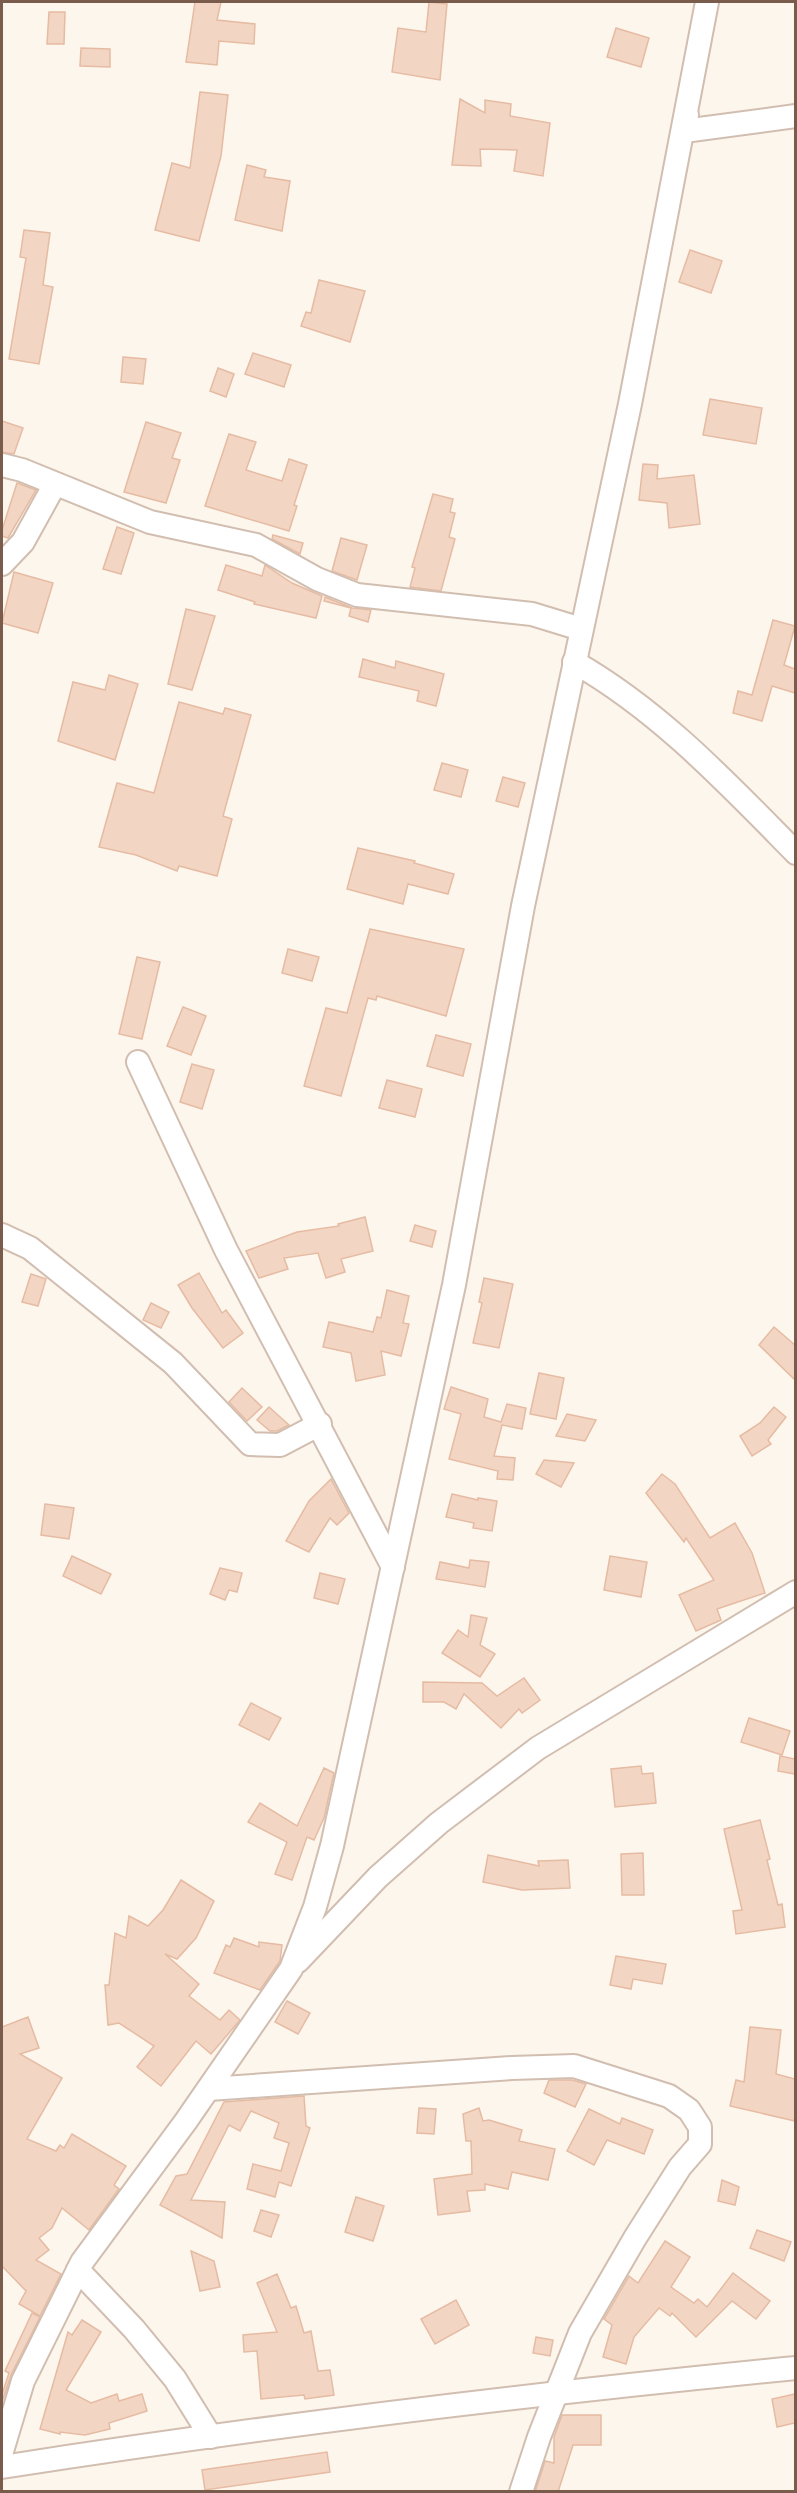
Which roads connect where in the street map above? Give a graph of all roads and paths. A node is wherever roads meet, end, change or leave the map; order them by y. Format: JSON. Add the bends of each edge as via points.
{"nodes":[{"id":1,"x":707,"y":2,"type":"edge"},
{"id":2,"x":795,"y":116,"type":"edge"},
{"id":3,"x":2,"y":465,"type":"edge"},
{"id":4,"x":55,"y":484,"type":"junction"},
{"id":5,"x":2,"y":564,"type":"edge"},
{"id":6,"x":581,"y":629,"type":"junction"},
{"id":7,"x":574,"y":662,"type":"junction"},
{"id":8,"x":795,"y":853,"type":"edge"},
{"id":9,"x":138,"y":1062,"type":"dead end"},
{"id":10,"x":2,"y":1235,"type":"edge"},
{"id":11,"x":320,"y":1424,"type":"junction"},
{"id":12,"x":393,"y":1567,"type":"junction"},
{"id":13,"x":795,"y":1592,"type":"edge"},
{"id":14,"x":291,"y":1969,"type":"junction"},
{"id":15,"x":209,"y":2089,"type":"junction"},
{"id":16,"x":78,"y":2270,"type":"junction"},
{"id":17,"x":795,"y":2368,"type":"edge"},
{"id":18,"x":556,"y":2393,"type":"junction"},
{"id":19,"x":211,"y":2436,"type":"junction"},
{"id":20,"x":2,"y":2451,"type":"edge"},
{"id":21,"x":2,"y":2468,"type":"edge"},
{"id":22,"x":521,"y":2492,"type":"edge"}],
"edges":[{"from":1,"to":2,"type":"street","via":[[684,131]]},
{"from":1,"to":6,"type":"street","via":[[632,393]]},
{"from":3,"to":4,"type":"street"},
{"from":4,"to":5,"type":"street","via":[[23,542]]},
{"from":4,"to":6,"type":"street","via":[[150,522],[256,544],[317,579],[357,595],[532,614]]},
{"from":6,"to":7,"type":"street"},
{"from":7,"to":8,"type":"street","via":[[606,680],[690,746]]},
{"from":7,"to":12,"type":"street","via":[[523,906],[454,1285]]},
{"from":9,"to":11,"type":"street","via":[[226,1250]]},
{"from":10,"to":11,"type":"street","via":[[30,1248],[173,1363],[250,1444],[280,1445]]},
{"from":11,"to":12,"type":"street"},
{"from":12,"to":14,"type":"street","via":[[332,1846],[315,1907]]},
{"from":13,"to":14,"type":"street","via":[[538,1748],[439,1823],[378,1877]]},
{"from":14,"to":15,"type":"street"},
{"from":15,"to":16,"type":"street"},
{"from":15,"to":18,"type":"street","via":[[574,2066],[669,2096],[689,2110],[700,2127],[700,2144],[667,2187],[580,2333]]},
{"from":16,"to":19,"type":"street","via":[[175,2379]]},
{"from":16,"to":20,"type":"street","via":[[23,2381]]},
{"from":17,"to":18,"type":"street"},
{"from":18,"to":19,"type":"street"},
{"from":18,"to":22,"type":"street"},
{"from":19,"to":21,"type":"street"}]}
